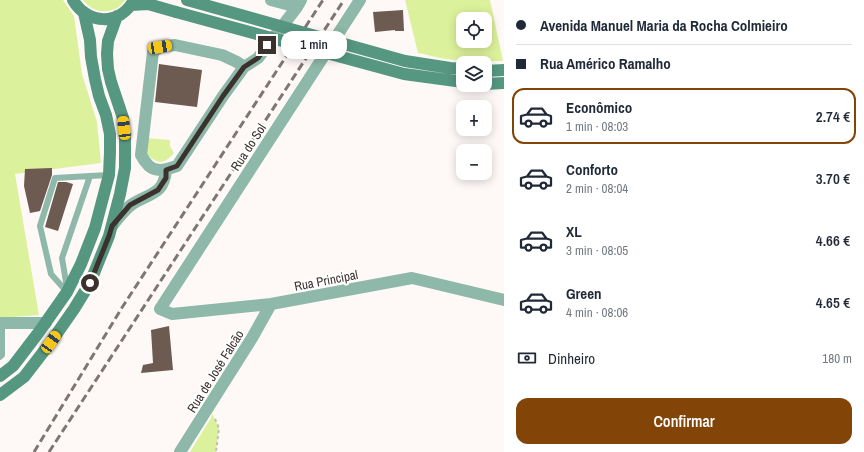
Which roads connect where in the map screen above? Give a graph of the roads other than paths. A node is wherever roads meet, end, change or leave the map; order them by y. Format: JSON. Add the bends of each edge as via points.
{"nodes":[{"id":1,"x":73,"y":0,"type":"edge"},
{"id":2,"x":187,"y":0,"type":"edge"},
{"id":3,"x":271,"y":0,"type":"edge"},
{"id":4,"x":360,"y":0,"type":"edge"},
{"id":5,"x":133,"y":2,"type":"edge"},
{"id":6,"x":299,"y":4,"type":"edge"},
{"id":7,"x":84,"y":13,"type":"junction"},
{"id":8,"x":117,"y":16,"type":"junction"},
{"id":9,"x":244,"y":67,"type":"junction"},
{"id":10,"x":456,"y":68,"type":"edge"},
{"id":11,"x":504,"y":70,"type":"edge"},
{"id":12,"x":492,"y":71,"type":"edge"},
{"id":13,"x":456,"y":81,"type":"edge"},
{"id":14,"x":504,"y":83,"type":"edge"},
{"id":15,"x":492,"y":84,"type":"edge"},
{"id":16,"x":125,"y":138,"type":"junction"},
{"id":17,"x":141,"y":155,"type":"junction"},
{"id":18,"x":166,"y":170,"type":"junction"},
{"id":19,"x":109,"y":175,"type":"junction"},
{"id":20,"x":90,"y":176,"type":"junction"},
{"id":21,"x":112,"y":226,"type":"junction"},
{"id":22,"x":68,"y":292,"type":"junction"},
{"id":23,"x":500,"y":299,"type":"edge"},
{"id":24,"x":271,"y":304,"type":"junction"},
{"id":25,"x":160,"y":309,"type":"joint"},
{"id":26,"x":1,"y":323,"type":"edge"},
{"id":27,"x":46,"y":323,"type":"junction"},
{"id":28,"x":0,"y":357,"type":"edge"},
{"id":29,"x":0,"y":376,"type":"edge"},
{"id":30,"x":0,"y":395,"type":"edge"},
{"id":31,"x":180,"y":452,"type":"edge"}],
"edges":[{"from":1,"to":7,"type":"main road"},
{"from":2,"to":10,"type":"main road","bridge":true,"via":[[405,61]]},
{"from":3,"to":6,"type":"street"},
{"from":4,"to":25,"type":"street","name":"Rua do Sol"},
{"from":5,"to":8,"type":"main road","via":[[127,10]]},
{"from":5,"to":13,"type":"main road","bridge":true,"via":[[404,74]]},
{"from":6,"to":9,"type":"street","via":[[258,58]]},
{"from":7,"to":8,"type":"main road","via":[[90,17],[104,19]]},
{"from":7,"to":19,"type":"main road","via":[[95,79],[110,134]]},
{"from":8,"to":16,"type":"main road","via":[[108,41],[107,54],[111,82],[123,118]]},
{"from":9,"to":17,"type":"street","via":[[222,55],[175,45],[160,47],[153,52]]},
{"from":9,"to":18,"type":"street","via":[[177,166]]},
{"from":11,"to":12,"type":"main road"},
{"from":14,"to":15,"type":"main road"},
{"from":16,"to":17,"type":"street"},
{"from":16,"to":21,"type":"main road","via":[[125,168]]},
{"from":17,"to":18,"type":"street","via":[[150,166]]},
{"from":18,"to":21,"type":"street","via":[[166,178],[158,190],[130,205]]},
{"from":19,"to":20,"type":"lane"},
{"from":19,"to":22,"type":"main road","via":[[95,228]]},
{"from":20,"to":22,"type":"lane","via":[[62,258]]},
{"from":20,"to":22,"type":"lane","via":[[55,178],[40,226],[51,274]]},
{"from":21,"to":30,"type":"main road","via":[[90,283],[74,309],[24,377]]},
{"from":22,"to":27,"type":"main road"},
{"from":23,"to":24,"type":"street","name":"Rua Principal","via":[[412,278]]},
{"from":24,"to":25,"type":"street","name":"Rua Principal","via":[[172,314]]},
{"from":24,"to":31,"type":"street","name":"Rua de José Falcão"},
{"from":26,"to":27,"type":"street"},
{"from":26,"to":28,"type":"lane"},
{"from":27,"to":29,"type":"main road","via":[[13,366]]}]}
